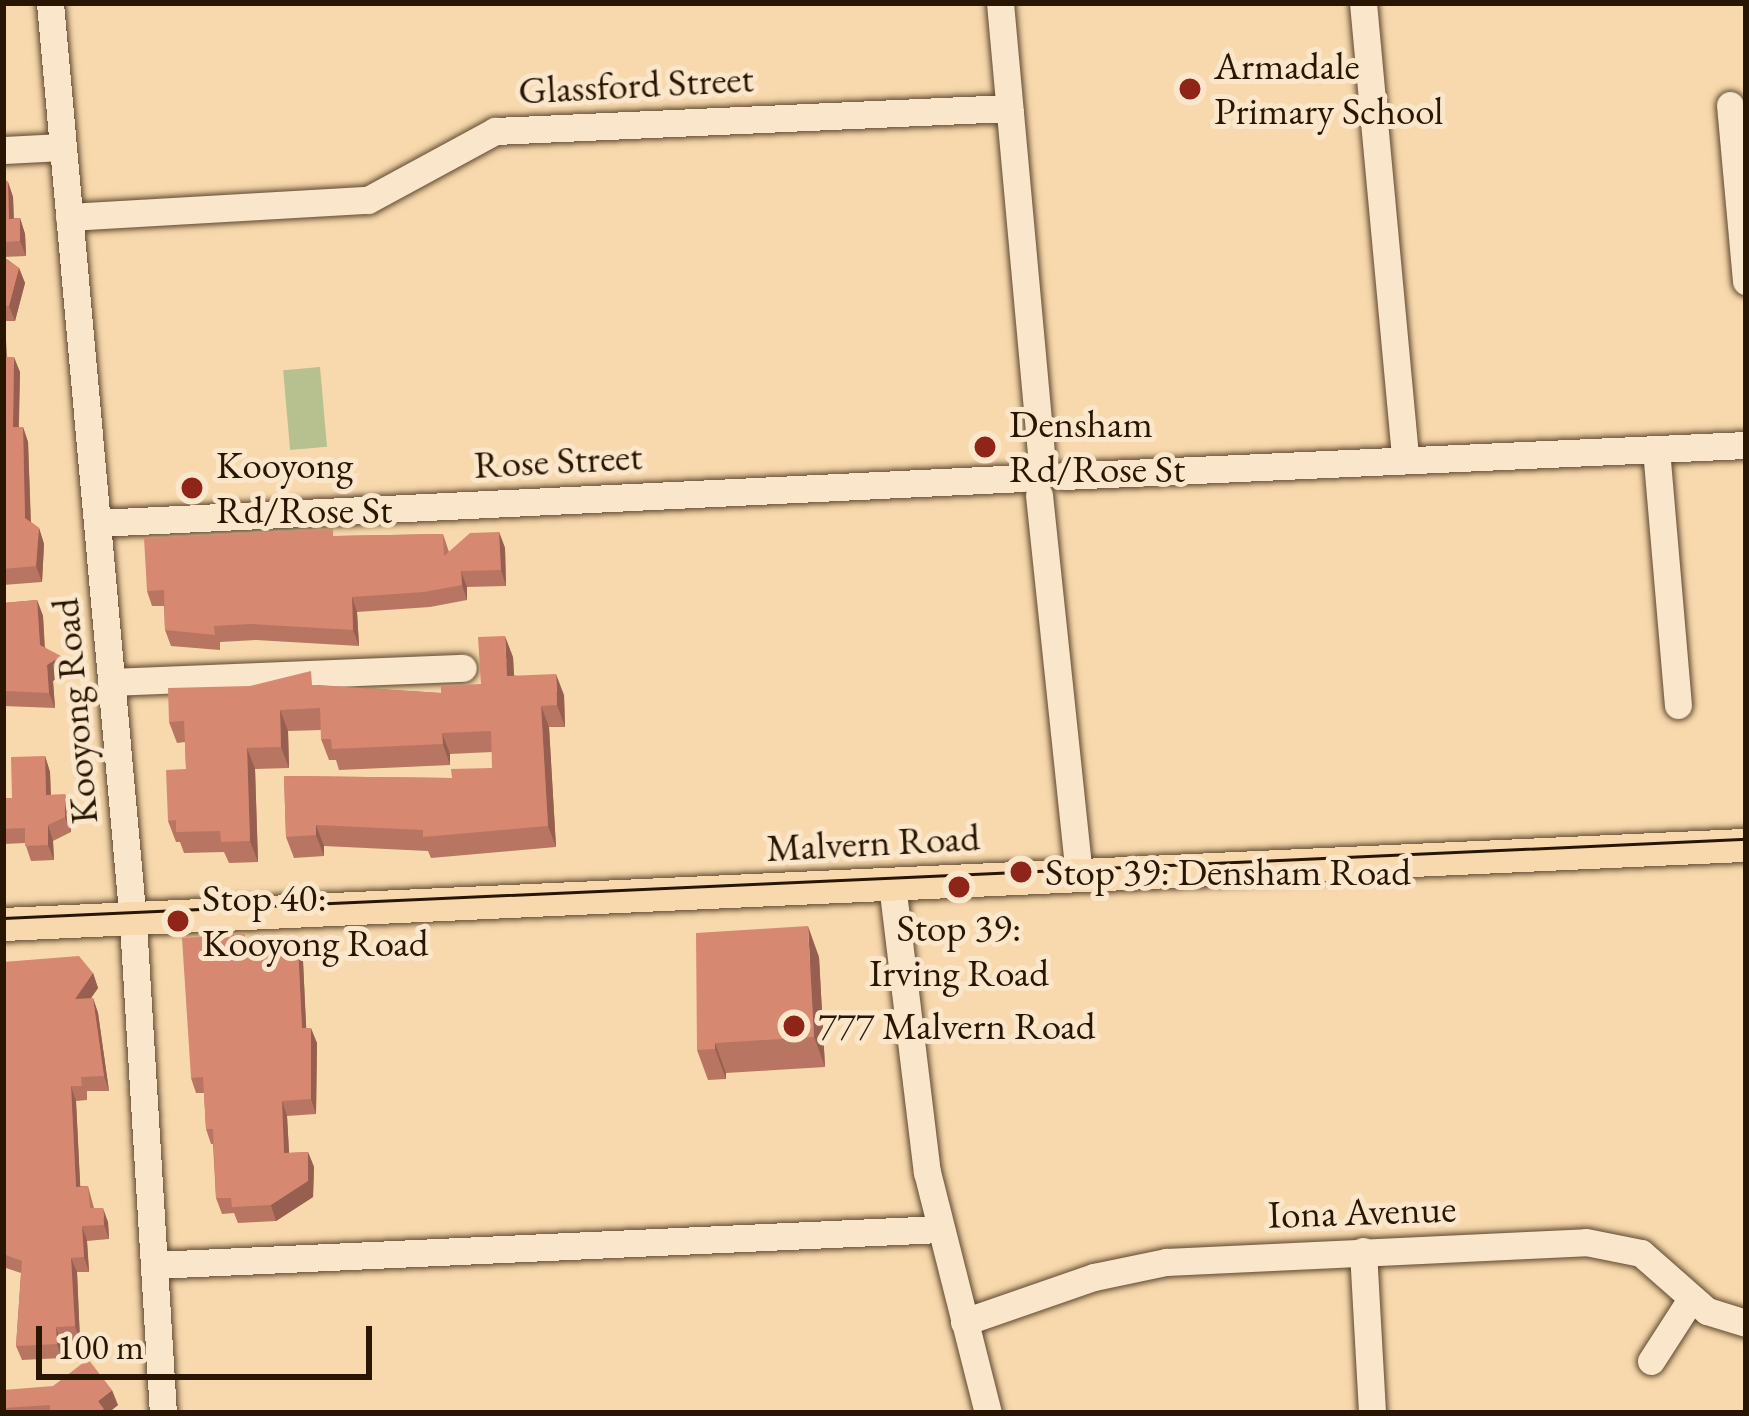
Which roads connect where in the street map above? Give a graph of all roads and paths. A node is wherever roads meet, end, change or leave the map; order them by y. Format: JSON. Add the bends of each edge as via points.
{"nodes":[{"id":1,"x":50,"y":3,"type":"edge"},
{"id":2,"x":1000,"y":3,"type":"edge"},
{"id":3,"x":1364,"y":3,"type":"edge"},
{"id":4,"x":1730,"y":105,"type":"dead end"},
{"id":5,"x":1010,"y":108,"type":"junction"},
{"id":6,"x":63,"y":147,"type":"junction"},
{"id":7,"x":3,"y":150,"type":"edge"},
{"id":8,"x":69,"y":217,"type":"junction"},
{"id":9,"x":1746,"y":281,"type":"edge"},
{"id":10,"x":1746,"y":445,"type":"edge"},
{"id":11,"x":1656,"y":449,"type":"junction"},
{"id":12,"x":1405,"y":460,"type":"junction"},
{"id":13,"x":1042,"y":477,"type":"junction"},
{"id":14,"x":97,"y":523,"type":"junction"},
{"id":15,"x":463,"y":668,"type":"dead end"},
{"id":16,"x":112,"y":682,"type":"junction"},
{"id":17,"x":1678,"y":705,"type":"dead end"},
{"id":18,"x":1746,"y":845,"type":"edge"},
{"id":19,"x":1079,"y":876,"type":"junction"},
{"id":20,"x":892,"y":884,"type":"junction"},
{"id":21,"x":132,"y":918,"type":"junction"},
{"id":22,"x":3,"y":923,"type":"edge"},
{"id":23,"x":940,"y":1229,"type":"junction"},
{"id":24,"x":1364,"y":1251,"type":"junction"},
{"id":25,"x":154,"y":1265,"type":"junction"},
{"id":26,"x":1691,"y":1299,"type":"junction"},
{"id":27,"x":964,"y":1322,"type":"junction"},
{"id":28,"x":1746,"y":1323,"type":"edge"},
{"id":29,"x":1651,"y":1361,"type":"dead end"},
{"id":30,"x":163,"y":1413,"type":"edge"},
{"id":31,"x":988,"y":1413,"type":"edge"},
{"id":32,"x":1372,"y":1413,"type":"edge"}],
"edges":[{"from":1,"to":6,"type":"street","name":"Kooyong Road"},
{"from":2,"to":5,"type":"street"},
{"from":3,"to":12,"type":"street"},
{"from":4,"to":9,"type":"street"},
{"from":5,"to":8,"type":"street","name":"Glassford Street","via":[[494,131],[368,200]]},
{"from":5,"to":13,"type":"street"},
{"from":6,"to":7,"type":"street"},
{"from":6,"to":8,"type":"street","name":"Kooyong Road"},
{"from":8,"to":14,"type":"street","name":"Kooyong Road"},
{"from":10,"to":11,"type":"street","name":"Rose Street"},
{"from":11,"to":12,"type":"street","name":"Rose Street"},
{"from":11,"to":17,"type":"street"},
{"from":12,"to":13,"type":"street","name":"Rose Street"},
{"from":13,"to":14,"type":"street","name":"Rose Street"},
{"from":13,"to":19,"type":"street"},
{"from":14,"to":16,"type":"street","name":"Kooyong Road"},
{"from":15,"to":16,"type":"street"},
{"from":16,"to":21,"type":"street","name":"Kooyong Road"},
{"from":18,"to":19,"type":"main road","name":"Malvern Road"},
{"from":19,"to":20,"type":"main road","name":"Malvern Road"},
{"from":20,"to":21,"type":"main road","name":"Malvern Road"},
{"from":20,"to":23,"type":"street","via":[[917,1116]]},
{"from":21,"to":22,"type":"main road","name":"Malvern Road"},
{"from":21,"to":25,"type":"street","name":"Kooyong Road"},
{"from":23,"to":25,"type":"street"},
{"from":23,"to":27,"type":"street"},
{"from":24,"to":26,"type":"street","name":"Iona Avenue","via":[[1619,1244],[1654,1261]]},
{"from":24,"to":27,"type":"street","name":"Iona Avenue","via":[[1166,1262],[1094,1276]]},
{"from":24,"to":32,"type":"street"},
{"from":25,"to":30,"type":"street","name":"Kooyong Road"},
{"from":26,"to":28,"type":"street","name":"Iona Avenue"},
{"from":26,"to":29,"type":"street"},
{"from":27,"to":31,"type":"street"}]}
